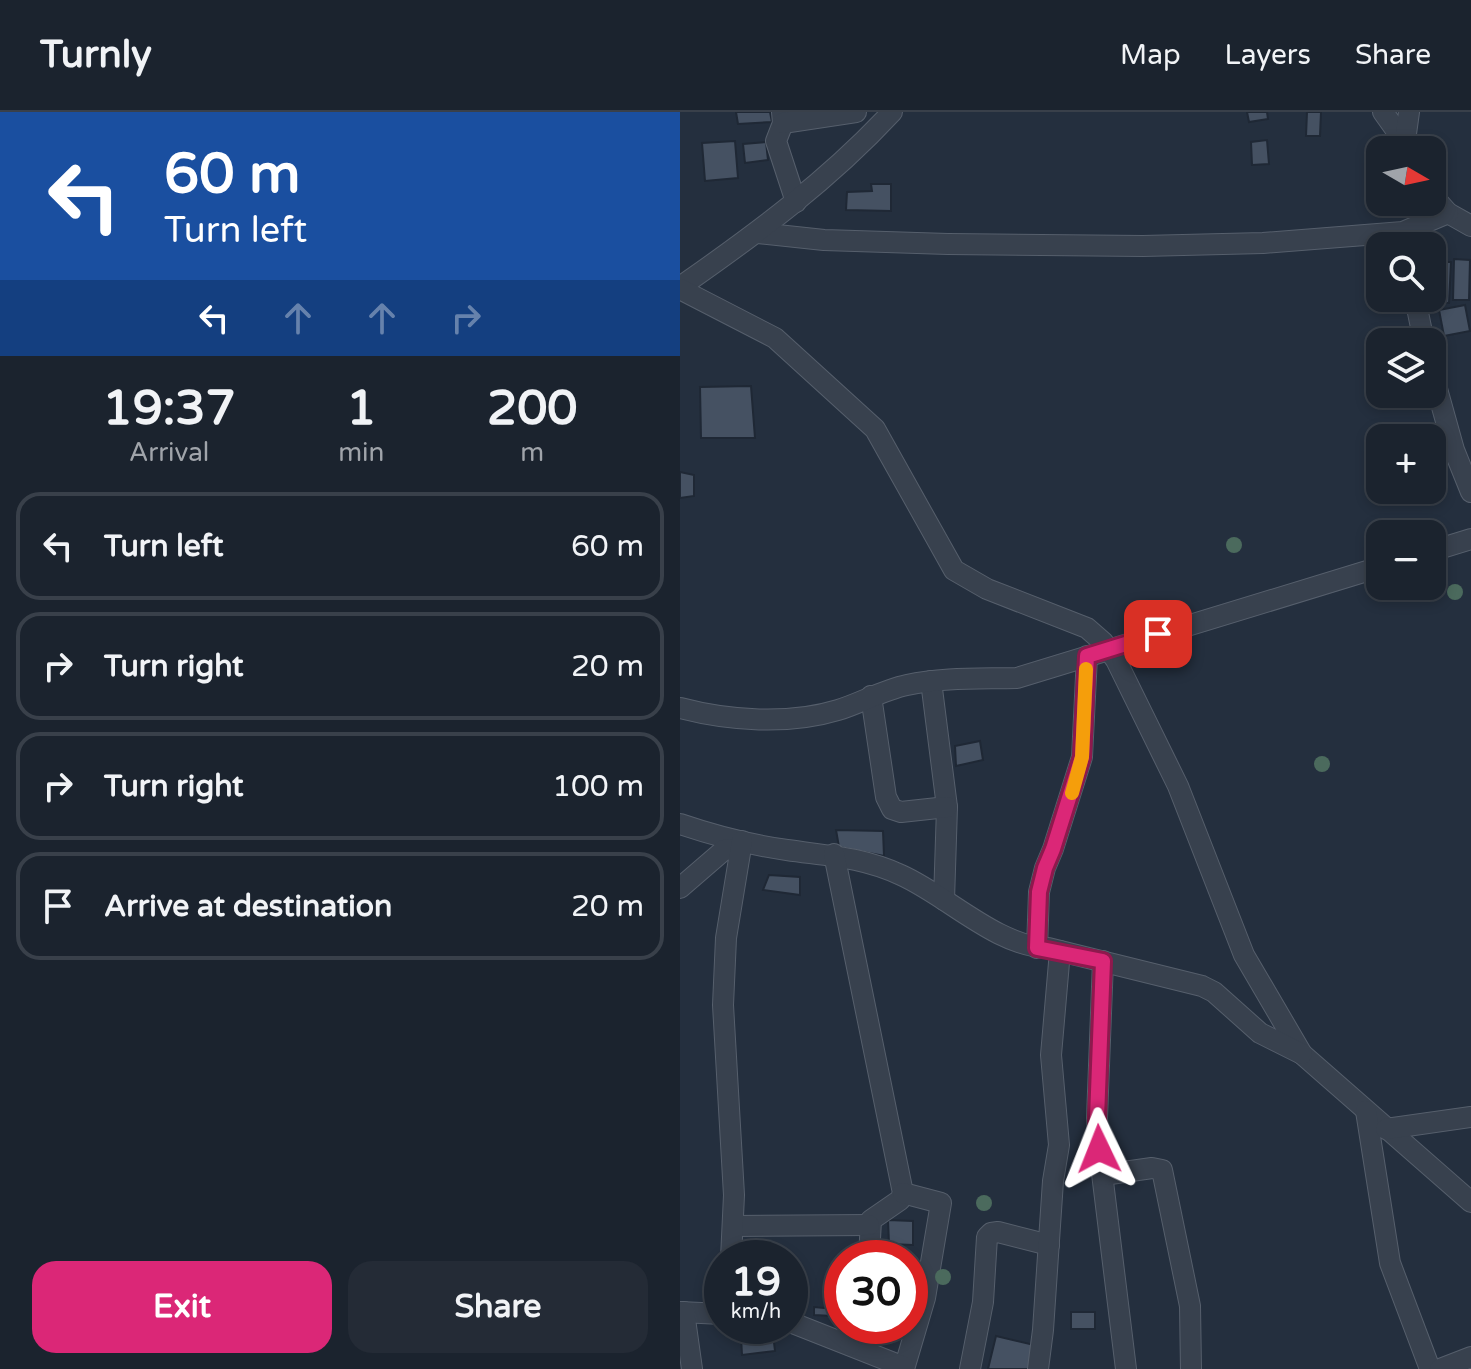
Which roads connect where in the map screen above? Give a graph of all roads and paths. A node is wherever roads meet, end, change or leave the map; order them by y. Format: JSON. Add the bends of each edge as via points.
{"nodes":[{"id":1,"x":856,"y":112,"type":"edge"},
{"id":2,"x":892,"y":112,"type":"edge"},
{"id":3,"x":1383,"y":112,"type":"edge"},
{"id":4,"x":1409,"y":112,"type":"edge"},
{"id":5,"x":782,"y":118,"type":"edge"},
{"id":6,"x":1400,"y":136,"type":"edge"},
{"id":7,"x":1408,"y":136,"type":"edge"},
{"id":8,"x":796,"y":202,"type":"junction"},
{"id":9,"x":1446,"y":211,"type":"edge"},
{"id":10,"x":1448,"y":213,"type":"junction"},
{"id":11,"x":1471,"y":226,"type":"edge"},
{"id":12,"x":1416,"y":232,"type":"edge"},
{"id":13,"x":758,"y":233,"type":"junction"},
{"id":14,"x":1366,"y":240,"type":"edge"},
{"id":15,"x":680,"y":288,"type":"edge"},
{"id":16,"x":1442,"y":408,"type":"edge"},
{"id":17,"x":1471,"y":492,"type":"edge"},
{"id":18,"x":1471,"y":539,"type":"edge"},
{"id":19,"x":1446,"y":547,"type":"edge"},
{"id":20,"x":1366,"y":571,"type":"edge"},
{"id":21,"x":1108,"y":649,"type":"junction"},
{"id":22,"x":1087,"y":656,"type":"junction"},
{"id":23,"x":931,"y":681,"type":"junction"},
{"id":24,"x":871,"y":696,"type":"junction"},
{"id":25,"x":680,"y":708,"type":"edge"},
{"id":26,"x":947,"y":807,"type":"junction"},
{"id":27,"x":680,"y":824,"type":"edge"},
{"id":28,"x":741,"y":845,"type":"junction"},
{"id":29,"x":834,"y":854,"type":"junction"},
{"id":30,"x":680,"y":888,"type":"edge"},
{"id":31,"x":944,"y":900,"type":"junction"},
{"id":32,"x":1037,"y":948,"type":"junction"},
{"id":33,"x":1060,"y":951,"type":"junction"},
{"id":34,"x":1103,"y":961,"type":"junction"},
{"id":35,"x":1302,"y":1054,"type":"junction"},
{"id":36,"x":1366,"y":1111,"type":"junction"},
{"id":37,"x":1471,"y":1117,"type":"edge"},
{"id":38,"x":1386,"y":1129,"type":"junction"},
{"id":39,"x":1103,"y":1175,"type":"junction"},
{"id":40,"x":903,"y":1193,"type":"junction"},
{"id":41,"x":1471,"y":1202,"type":"edge"},
{"id":42,"x":869,"y":1225,"type":"junction"},
{"id":43,"x":733,"y":1226,"type":"junction"},
{"id":44,"x":732,"y":1240,"type":"edge"},
{"id":45,"x":869,"y":1240,"type":"edge"},
{"id":46,"x":1049,"y":1245,"type":"junction"},
{"id":47,"x":682,"y":1312,"type":"edge"},
{"id":48,"x":704,"y":1313,"type":"edge"},
{"id":49,"x":808,"y":1329,"type":"edge"},
{"id":50,"x":850,"y":1345,"type":"joint"},
{"id":51,"x":1471,"y":1357,"type":"edge"},
{"id":52,"x":904,"y":1368,"type":"edge"},
{"id":53,"x":692,"y":1369,"type":"edge"},
{"id":54,"x":970,"y":1369,"type":"edge"},
{"id":55,"x":1038,"y":1369,"type":"edge"},
{"id":56,"x":1126,"y":1369,"type":"edge"},
{"id":57,"x":1191,"y":1369,"type":"edge"},
{"id":58,"x":1430,"y":1369,"type":"edge"},
{"id":59,"x":1440,"y":1369,"type":"edge"}],
"edges":[{"from":1,"to":5,"type":"street"},
{"from":2,"to":8,"type":"street"},
{"from":3,"to":6,"type":"street"},
{"from":4,"to":7,"type":"street"},
{"from":5,"to":8,"type":"street","via":[[776,141]]},
{"from":8,"to":13,"type":"street"},
{"from":9,"to":10,"type":"street"},
{"from":10,"to":11,"type":"street"},
{"from":10,"to":12,"type":"street"},
{"from":13,"to":14,"type":"street","via":[[839,241],[1143,246]]},
{"from":13,"to":15,"type":"street"},
{"from":15,"to":21,"type":"street","via":[[775,338],[875,429],[954,570],[987,589],[1087,628]]},
{"from":16,"to":17,"type":"street"},
{"from":18,"to":19,"type":"street"},
{"from":20,"to":21,"type":"street"},
{"from":21,"to":22,"type":"street"},
{"from":21,"to":35,"type":"street","via":[[1178,786],[1244,955]]},
{"from":22,"to":23,"type":"street","via":[[1017,678]]},
{"from":22,"to":32,"type":"street","via":[[1082,757],[1039,892]]},
{"from":23,"to":24,"type":"street"},
{"from":23,"to":26,"type":"street"},
{"from":24,"to":25,"type":"street","via":[[838,710],[771,719]]},
{"from":24,"to":26,"type":"street","via":[[892,809]]},
{"from":26,"to":31,"type":"street"},
{"from":27,"to":28,"type":"street"},
{"from":28,"to":29,"type":"street"},
{"from":28,"to":30,"type":"street","via":[[724,850]]},
{"from":28,"to":43,"type":"street","via":[[726,938],[723,1005]]},
{"from":29,"to":31,"type":"street","via":[[870,862]]},
{"from":29,"to":40,"type":"street"},
{"from":31,"to":32,"type":"street","via":[[1012,940]]},
{"from":32,"to":33,"type":"street"},
{"from":33,"to":34,"type":"street"},
{"from":33,"to":46,"type":"street","via":[[1051,1055],[1059,1145]]},
{"from":34,"to":35,"type":"street","via":[[1202,986],[1260,1033]]},
{"from":34,"to":39,"type":"street","via":[[1097,1118]]},
{"from":35,"to":36,"type":"street"},
{"from":36,"to":38,"type":"street"},
{"from":36,"to":58,"type":"street","via":[[1390,1263]]},
{"from":37,"to":38,"type":"street"},
{"from":38,"to":41,"type":"street"},
{"from":39,"to":56,"type":"street"},
{"from":39,"to":57,"type":"street","via":[[1162,1170],[1190,1306]]},
{"from":40,"to":42,"type":"street"},
{"from":40,"to":52,"type":"street","via":[[941,1203],[925,1298]]},
{"from":42,"to":43,"type":"street"},
{"from":42,"to":45,"type":"street"},
{"from":43,"to":44,"type":"street"},
{"from":46,"to":54,"type":"street","via":[[998,1232],[987,1237],[983,1302]]},
{"from":46,"to":55,"type":"street"},
{"from":47,"to":48,"type":"street"},
{"from":47,"to":53,"type":"street"},
{"from":49,"to":50,"type":"street"},
{"from":50,"to":52,"type":"street"},
{"from":51,"to":59,"type":"street"}]}
